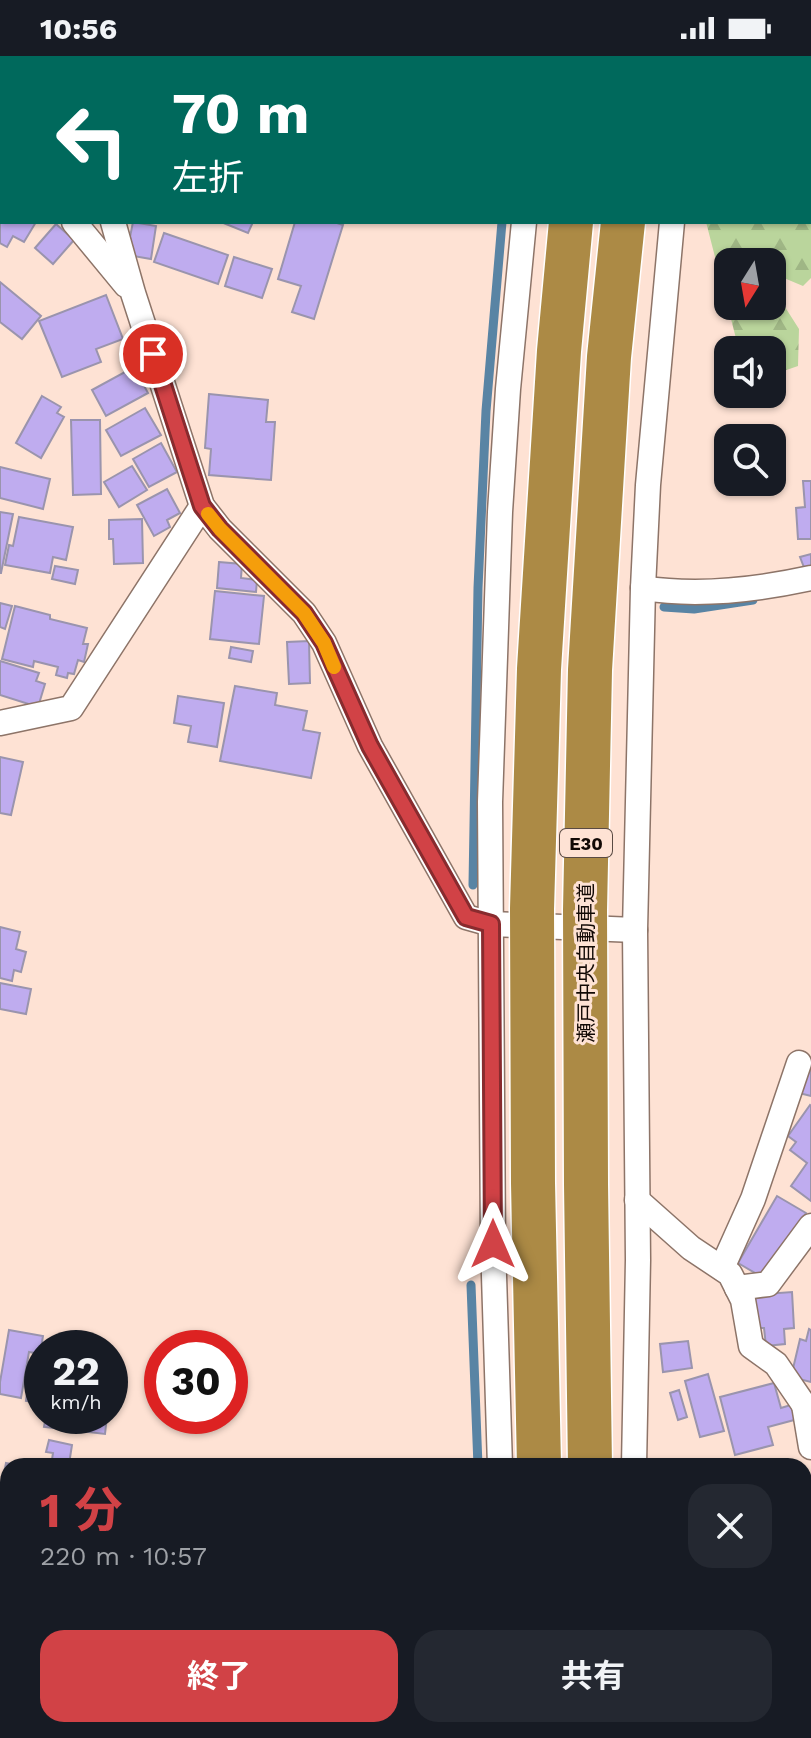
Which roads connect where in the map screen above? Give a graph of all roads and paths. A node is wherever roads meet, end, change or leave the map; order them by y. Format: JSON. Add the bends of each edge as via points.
{"nodes":[{"id":1,"x":76,"y":224,"type":"edge"},
{"id":2,"x":114,"y":224,"type":"edge"},
{"id":3,"x":524,"y":224,"type":"edge"},
{"id":4,"x":571,"y":224,"type":"edge"},
{"id":5,"x":623,"y":224,"type":"edge"},
{"id":6,"x":672,"y":224,"type":"edge"},
{"id":7,"x":133,"y":293,"type":"junction"},
{"id":8,"x":202,"y":506,"type":"junction"},
{"id":9,"x":811,"y":578,"type":"edge"},
{"id":10,"x":643,"y":588,"type":"junction"},
{"id":11,"x":0,"y":723,"type":"edge"},
{"id":12,"x":491,"y":924,"type":"junction"},
{"id":13,"x":635,"y":930,"type":"junction"},
{"id":14,"x":799,"y":1063,"type":"dead end"},
{"id":15,"x":637,"y":1200,"type":"junction"},
{"id":16,"x":811,"y":1226,"type":"edge"},
{"id":17,"x":722,"y":1268,"type":"junction"},
{"id":18,"x":737,"y":1288,"type":"junction"},
{"id":19,"x":807,"y":1406,"type":"edge"},
{"id":20,"x":811,"y":1447,"type":"edge"},
{"id":21,"x":500,"y":1458,"type":"edge"},
{"id":22,"x":539,"y":1458,"type":"edge"},
{"id":23,"x":590,"y":1458,"type":"edge"},
{"id":24,"x":634,"y":1458,"type":"edge"},
{"id":25,"x":328,"y":1738,"type":"edge"},
{"id":26,"x":335,"y":1738,"type":"edge"}],
"edges":[{"from":1,"to":7,"type":"street"},
{"from":2,"to":7,"type":"street"},
{"from":3,"to":12,"type":"street","via":[[500,512]]},
{"from":4,"to":22,"type":"highway","number":"E30","bridge":true,"via":[[539,669],[532,893]]},
{"from":5,"to":23,"type":"highway","name":"瀬戸中央自動車道","number":"E30","bridge":true,"via":[[609,357],[590,670],[585,910]]},
{"from":6,"to":10,"type":"street"},
{"from":7,"to":8,"type":"street"},
{"from":8,"to":11,"type":"street","via":[[71,708]]},
{"from":8,"to":12,"type":"street","via":[[304,613],[324,643],[370,746],[466,917]]},
{"from":9,"to":10,"type":"street","via":[[718,592]]},
{"from":10,"to":13,"type":"street"},
{"from":12,"to":13,"type":"street"},
{"from":12,"to":21,"type":"street"},
{"from":13,"to":15,"type":"street"},
{"from":14,"to":17,"type":"street","via":[[753,1199]]},
{"from":15,"to":17,"type":"street"},
{"from":15,"to":24,"type":"street"},
{"from":16,"to":18,"type":"street","via":[[768,1284]]},
{"from":17,"to":18,"type":"street"},
{"from":18,"to":19,"type":"street","via":[[751,1346],[776,1364]]},
{"from":19,"to":20,"type":"street"},
{"from":25,"to":26,"type":"street"}]}
